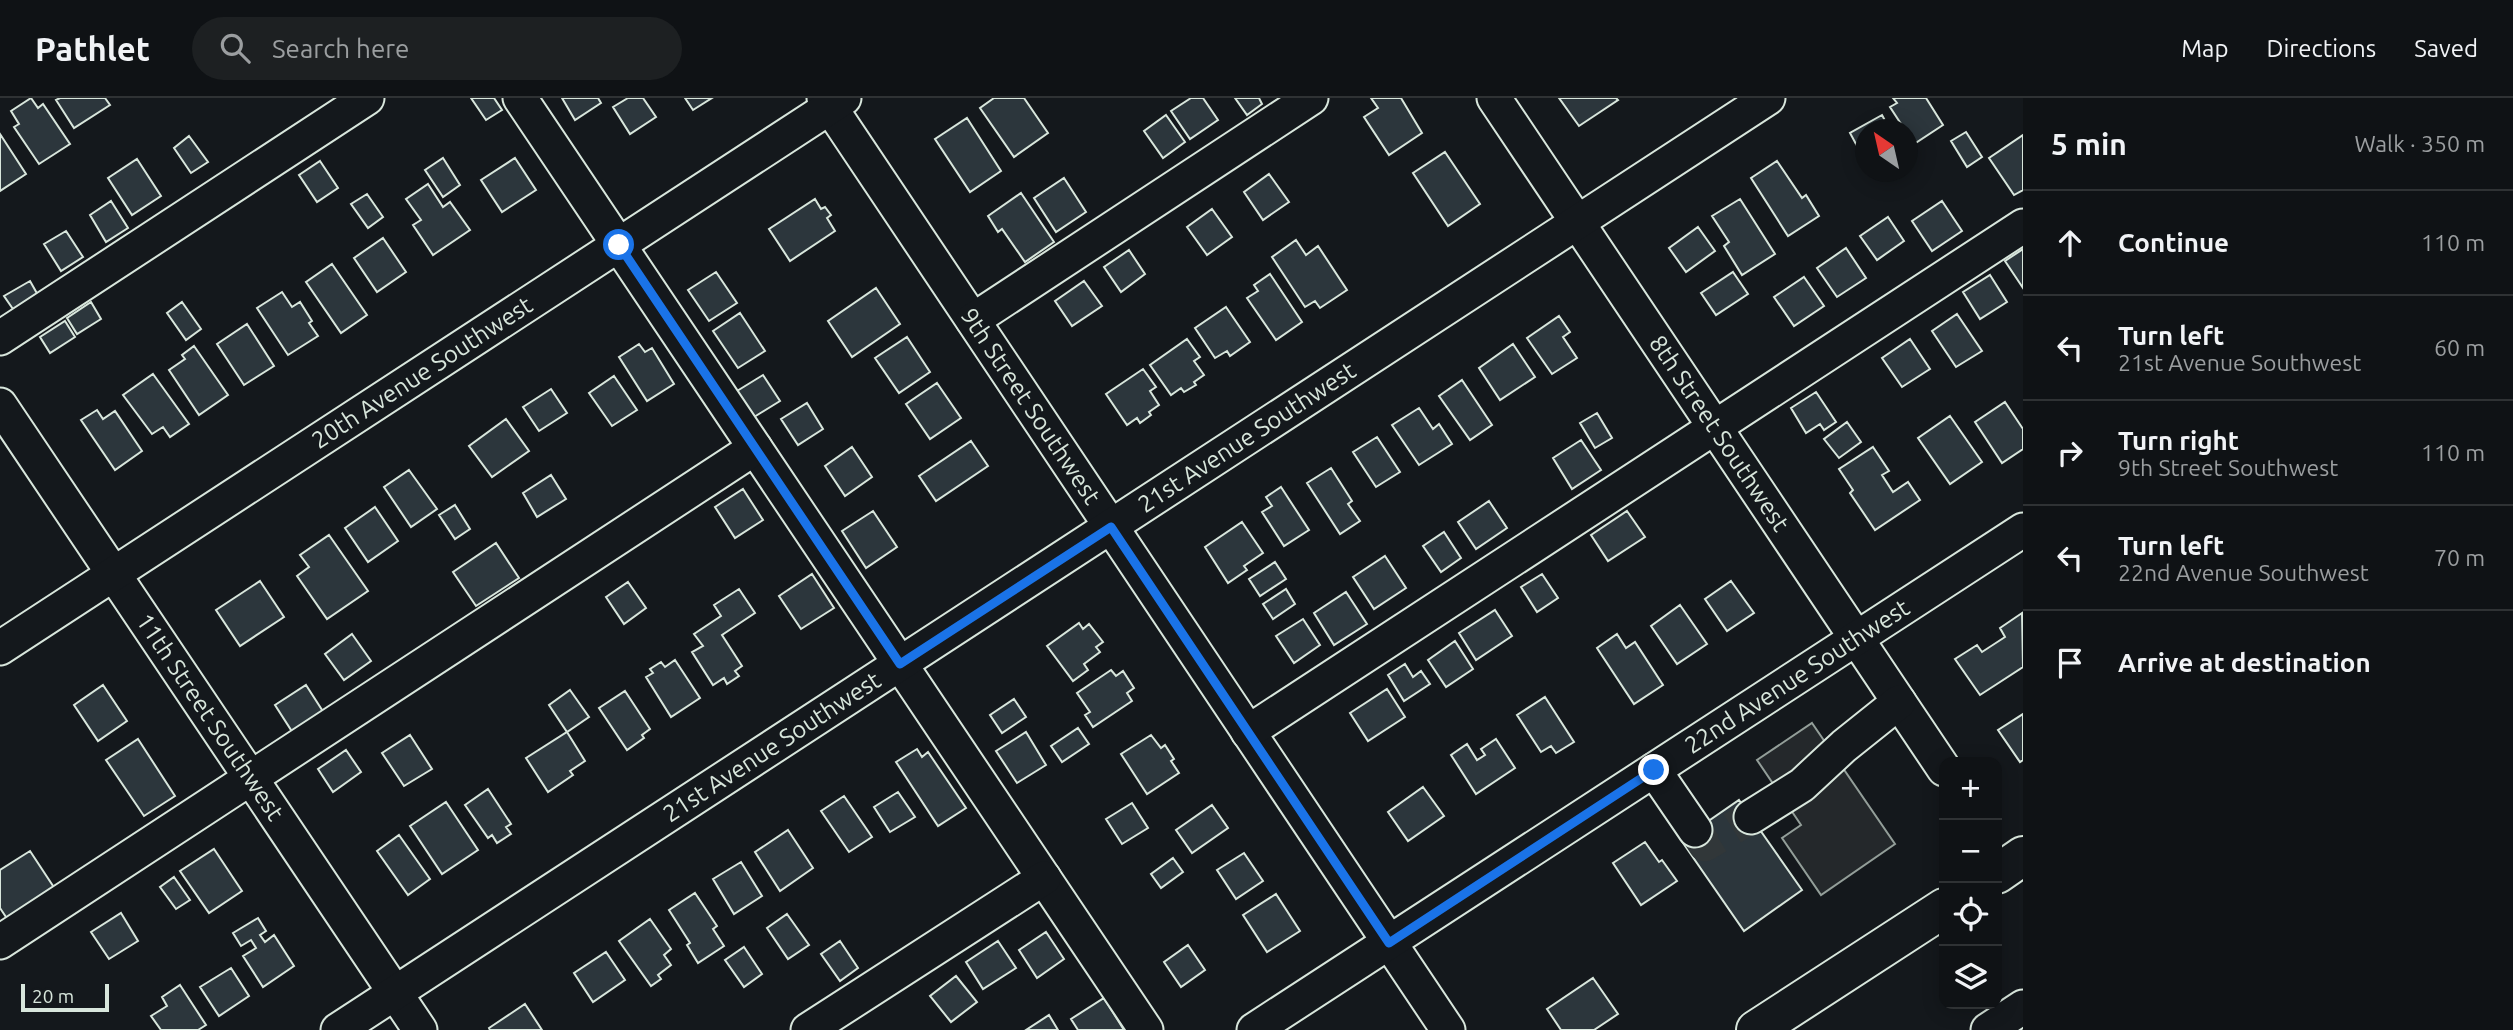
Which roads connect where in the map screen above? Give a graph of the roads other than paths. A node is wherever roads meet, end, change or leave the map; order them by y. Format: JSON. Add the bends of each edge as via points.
{"nodes":[{"id":1,"x":367,"y":98,"type":"edge"},
{"id":2,"x":520,"y":98,"type":"edge"},
{"id":3,"x":1311,"y":98,"type":"edge"},
{"id":4,"x":1494,"y":98,"type":"edge"},
{"id":5,"x":1768,"y":98,"type":"edge"},
{"id":6,"x":833,"y":101,"type":"edge"},
{"id":7,"x":1578,"y":223,"type":"junction"},
{"id":8,"x":2023,"y":226,"type":"edge"},
{"id":9,"x":619,"y":245,"type":"junction"},
{"id":10,"x":973,"y":320,"type":"junction"},
{"id":11,"x":0,"y":338,"type":"edge"},
{"id":12,"x":0,"y":405,"type":"edge"},
{"id":13,"x":1715,"y":427,"type":"junction"},
{"id":14,"x":755,"y":448,"type":"junction"},
{"id":15,"x":1111,"y":527,"type":"junction"},
{"id":16,"x":2023,"y":530,"type":"edge"},
{"id":17,"x":113,"y":574,"type":"junction"},
{"id":18,"x":1857,"y":639,"type":"junction"},
{"id":19,"x":0,"y":648,"type":"edge"},
{"id":20,"x":900,"y":664,"type":"junction"},
{"id":21,"x":1899,"y":702,"type":"junction"},
{"id":22,"x":1248,"y":732,"type":"junction"},
{"id":23,"x":1939,"y":762,"type":"edge"},
{"id":24,"x":1654,"y":770,"type":"junction"},
{"id":25,"x":251,"y":778,"type":"junction"},
{"id":26,"x":1751,"y":817,"type":"tunnel mouth"},
{"id":27,"x":1695,"y":830,"type":"tunnel mouth"},
{"id":28,"x":1044,"y":878,"type":"junction"},
{"id":29,"x":1939,"y":911,"type":"edge"},
{"id":30,"x":0,"y":942,"type":"edge"},
{"id":31,"x":1389,"y":943,"type":"junction"},
{"id":32,"x":395,"y":993,"type":"junction"},
{"id":33,"x":2023,"y":1007,"type":"edge"},
{"id":34,"x":338,"y":1030,"type":"edge"},
{"id":35,"x":420,"y":1030,"type":"edge"},
{"id":36,"x":808,"y":1030,"type":"edge"},
{"id":37,"x":1146,"y":1030,"type":"edge"},
{"id":38,"x":1254,"y":1030,"type":"edge"},
{"id":39,"x":1448,"y":1030,"type":"edge"},
{"id":40,"x":1756,"y":1030,"type":"edge"},
{"id":41,"x":1988,"y":1030,"type":"edge"}],
"edges":[{"from":1,"to":11,"type":"street"},
{"from":2,"to":9,"type":"street"},
{"from":3,"to":10,"type":"street"},
{"from":4,"to":7,"type":"street","name":"8th Street Southwest"},
{"from":5,"to":7,"type":"street","name":"21st Avenue Southwest"},
{"from":6,"to":9,"type":"street","name":"20th Avenue Southwest"},
{"from":6,"to":10,"type":"street","name":"9th Street Southwest"},
{"from":7,"to":13,"type":"street","name":"8th Street Southwest"},
{"from":7,"to":15,"type":"street","name":"21st Avenue Southwest"},
{"from":8,"to":13,"type":"street"},
{"from":9,"to":14,"type":"street"},
{"from":9,"to":17,"type":"street","name":"20th Avenue Southwest"},
{"from":10,"to":15,"type":"street","name":"9th Street Southwest"},
{"from":12,"to":17,"type":"street","name":"11th Street Southwest"},
{"from":13,"to":18,"type":"street","name":"8th Street Southwest"},
{"from":13,"to":22,"type":"street"},
{"from":14,"to":20,"type":"street"},
{"from":14,"to":25,"type":"street"},
{"from":15,"to":20,"type":"street","name":"21st Avenue Southwest"},
{"from":15,"to":22,"type":"street","name":"9th Street Southwest"},
{"from":16,"to":18,"type":"street","name":"22nd Avenue Southwest"},
{"from":17,"to":19,"type":"street","name":"20th Avenue Southwest"},
{"from":17,"to":25,"type":"street","name":"11th Street Southwest"},
{"from":18,"to":21,"type":"street","name":"8th Street Southwest"},
{"from":18,"to":24,"type":"street","name":"22nd Avenue Southwest"},
{"from":20,"to":28,"type":"street"},
{"from":20,"to":32,"type":"street","name":"21st Avenue Southwest"},
{"from":21,"to":23,"type":"street","name":"8th Street Southwest"},
{"from":21,"to":26,"type":"street","via":[[1802,785]]},
{"from":22,"to":31,"type":"street","name":"9th Street Southwest"},
{"from":24,"to":27,"type":"street"},
{"from":24,"to":31,"type":"street","name":"22nd Avenue Southwest"},
{"from":25,"to":30,"type":"street"},
{"from":25,"to":32,"type":"street","name":"11th Street Southwest"},
{"from":28,"to":36,"type":"street"},
{"from":28,"to":37,"type":"street"},
{"from":29,"to":40,"type":"main road"},
{"from":31,"to":38,"type":"street","name":"22nd Avenue Southwest"},
{"from":31,"to":39,"type":"street","name":"9th Street Southwest"},
{"from":32,"to":34,"type":"street","name":"21st Avenue Southwest"},
{"from":32,"to":35,"type":"street","name":"11th Street Southwest"},
{"from":33,"to":41,"type":"street"}]}
